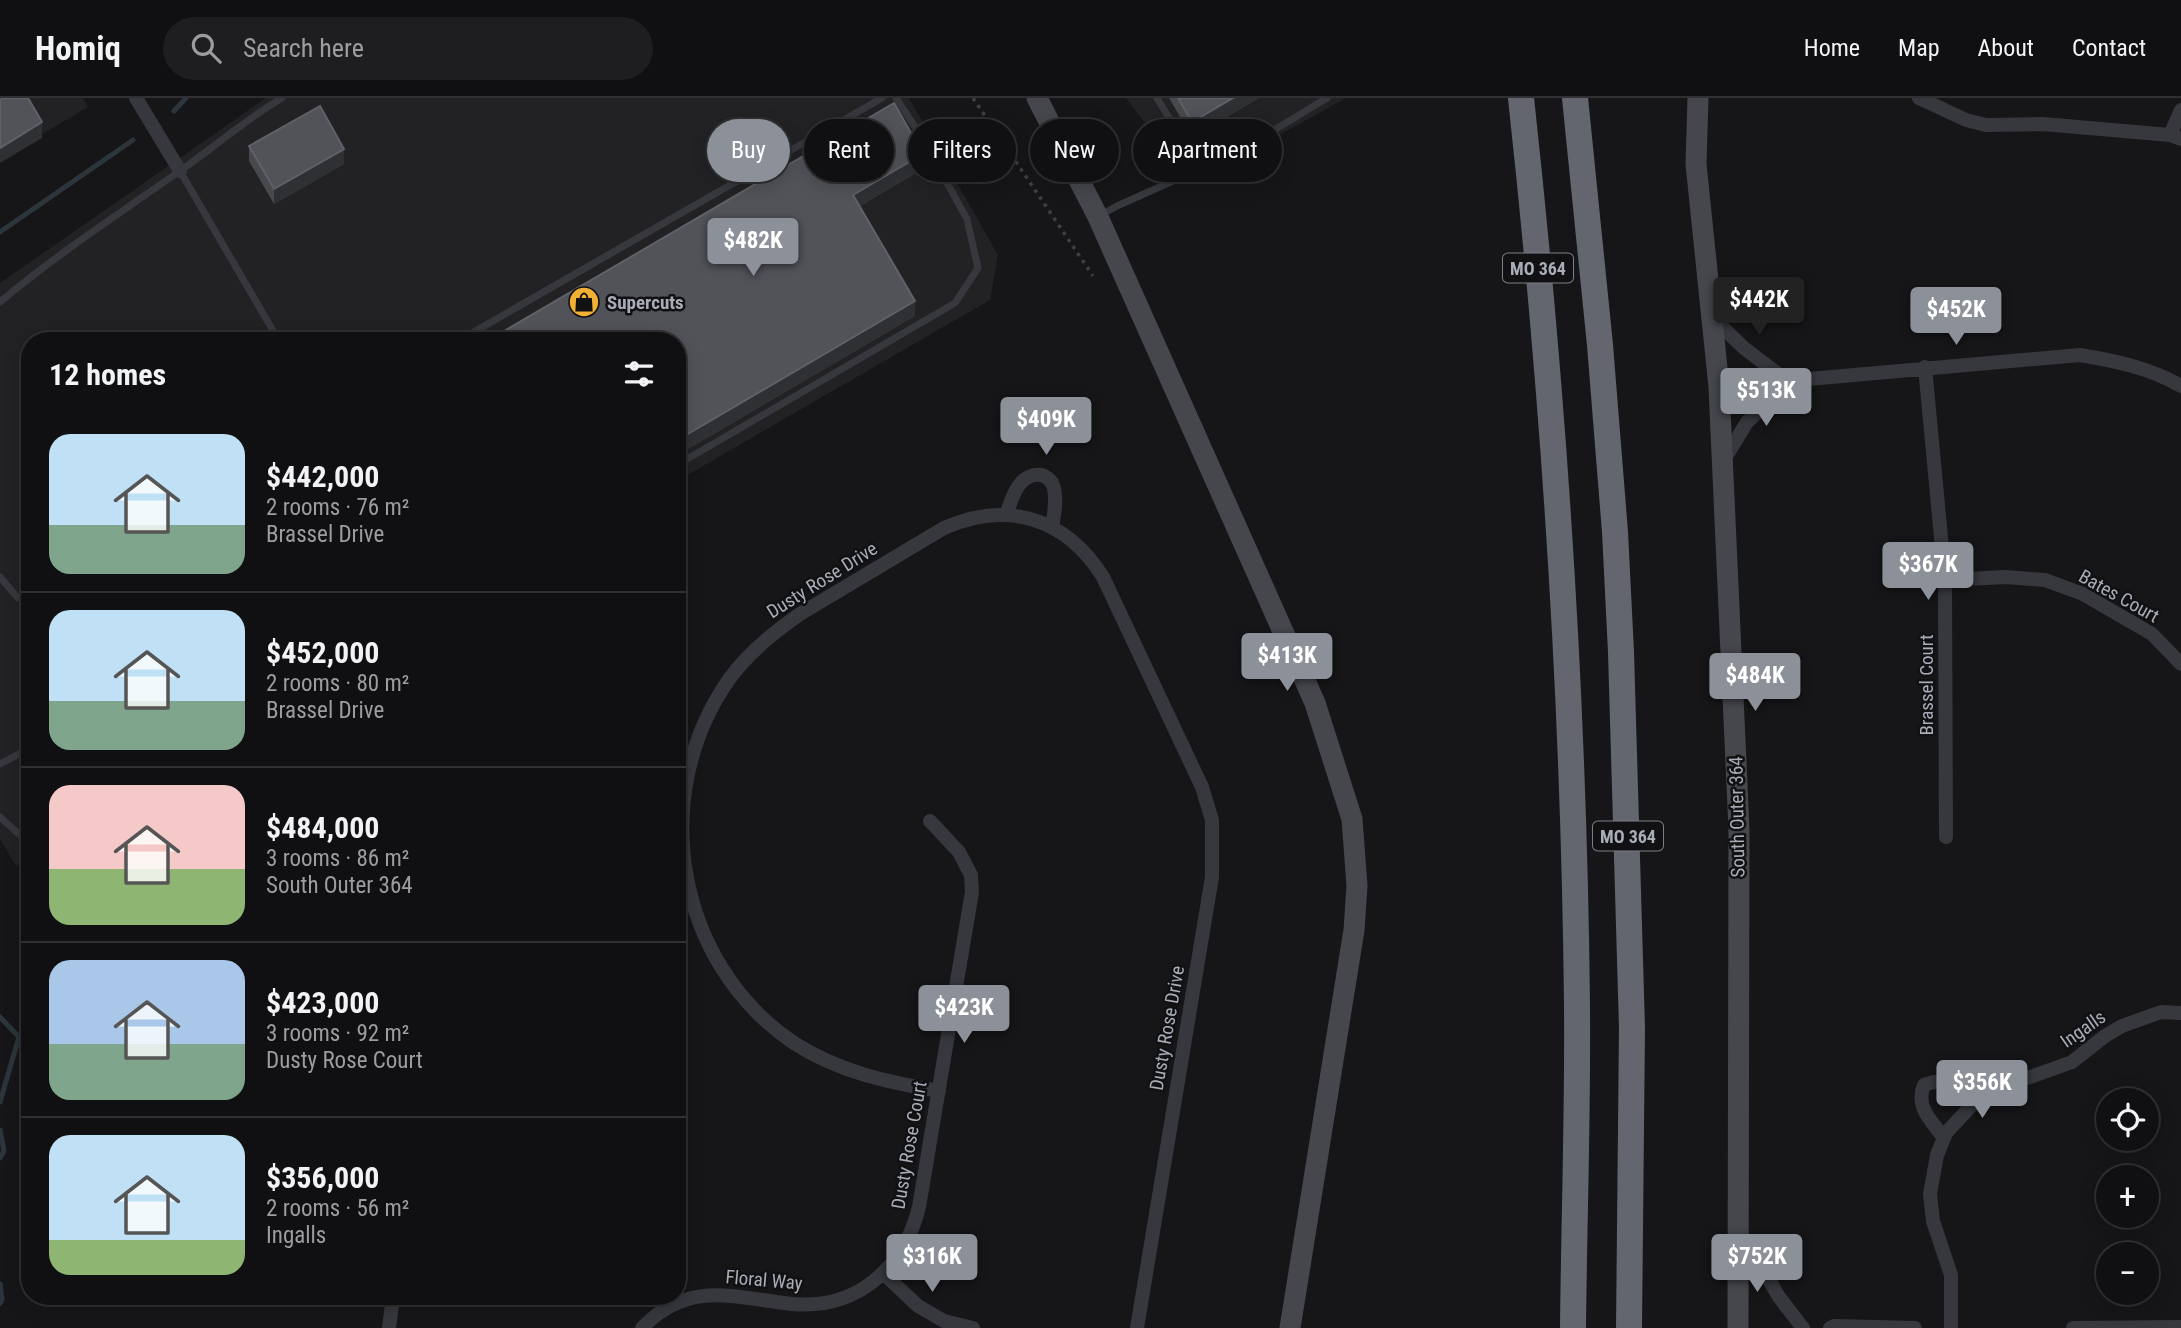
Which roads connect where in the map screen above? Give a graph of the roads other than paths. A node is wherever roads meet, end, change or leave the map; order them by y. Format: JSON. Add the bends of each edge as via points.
{"nodes":[{"id":1,"x":136,"y":98,"type":"edge"},
{"id":2,"x":282,"y":98,"type":"edge"},
{"id":3,"x":882,"y":98,"type":"edge"},
{"id":4,"x":896,"y":98,"type":"edge"},
{"id":5,"x":1037,"y":98,"type":"edge"},
{"id":6,"x":1157,"y":98,"type":"edge"},
{"id":7,"x":1327,"y":98,"type":"edge"},
{"id":8,"x":1521,"y":98,"type":"edge"},
{"id":9,"x":1575,"y":98,"type":"edge"},
{"id":10,"x":1698,"y":98,"type":"edge"},
{"id":11,"x":1919,"y":98,"type":"edge"},
{"id":12,"x":2181,"y":110,"type":"edge"},
{"id":13,"x":1170,"y":119,"type":"edge"},
{"id":14,"x":1282,"y":125,"type":"edge"},
{"id":15,"x":2176,"y":137,"type":"edge"},
{"id":16,"x":180,"y":171,"type":"junction"},
{"id":17,"x":1171,"y":182,"type":"edge"},
{"id":18,"x":1098,"y":217,"type":"junction"},
{"id":19,"x":0,"y":302,"type":"edge"},
{"id":20,"x":1712,"y":317,"type":"junction"},
{"id":21,"x":274,"y":332,"type":"edge"},
{"id":22,"x":474,"y":332,"type":"edge"},
{"id":23,"x":1925,"y":367,"type":"junction"},
{"id":24,"x":1786,"y":380,"type":"junction"},
{"id":25,"x":2181,"y":386,"type":"edge"},
{"id":26,"x":1719,"y":387,"type":"junction"},
{"id":27,"x":686,"y":461,"type":"edge"},
{"id":28,"x":1723,"y":463,"type":"junction"},
{"id":29,"x":1006,"y":515,"type":"junction"},
{"id":30,"x":1052,"y":527,"type":"junction"},
{"id":31,"x":0,"y":577,"type":"edge"},
{"id":32,"x":1945,"y":580,"type":"junction"},
{"id":33,"x":21,"y":596,"type":"edge"},
{"id":34,"x":2181,"y":664,"type":"edge"},
{"id":35,"x":21,"y":753,"type":"edge"},
{"id":36,"x":0,"y":765,"type":"edge"},
{"id":37,"x":686,"y":782,"type":"edge"},
{"id":38,"x":0,"y":817,"type":"edge"},
{"id":39,"x":930,"y":821,"type":"dead end"},
{"id":40,"x":21,"y":835,"type":"edge"},
{"id":41,"x":1946,"y":837,"type":"dead end"},
{"id":42,"x":686,"y":876,"type":"edge"},
{"id":43,"x":2181,"y":1013,"type":"edge"},
{"id":44,"x":939,"y":1091,"type":"junction"},
{"id":45,"x":1972,"y":1105,"type":"junction"},
{"id":46,"x":1944,"y":1138,"type":"junction"},
{"id":47,"x":1738,"y":1240,"type":"junction"},
{"id":48,"x":884,"y":1273,"type":"junction"},
{"id":49,"x":686,"y":1300,"type":"edge"},
{"id":50,"x":392,"y":1305,"type":"edge"},
{"id":51,"x":674,"y":1305,"type":"edge"},
{"id":52,"x":2181,"y":1327,"type":"edge"},
{"id":53,"x":389,"y":1328,"type":"edge"},
{"id":54,"x":642,"y":1328,"type":"edge"},
{"id":55,"x":973,"y":1328,"type":"edge"},
{"id":56,"x":1137,"y":1328,"type":"edge"},
{"id":57,"x":1290,"y":1328,"type":"edge"},
{"id":58,"x":1573,"y":1328,"type":"edge"},
{"id":59,"x":1629,"y":1328,"type":"edge"},
{"id":60,"x":1738,"y":1328,"type":"edge"},
{"id":61,"x":1803,"y":1328,"type":"edge"},
{"id":62,"x":1830,"y":1328,"type":"edge"},
{"id":63,"x":1914,"y":1328,"type":"edge"},
{"id":64,"x":1951,"y":1328,"type":"edge"},
{"id":65,"x":2073,"y":1328,"type":"edge"}],
"edges":[{"from":1,"to":16,"type":"street"},
{"from":2,"to":16,"type":"lane","via":[[250,116]]},
{"from":3,"to":22,"type":"lane"},
{"from":4,"to":27,"type":"lane","via":[[967,219],[978,268],[955,303]]},
{"from":5,"to":18,"type":"main road"},
{"from":6,"to":13,"type":"lane"},
{"from":7,"to":14,"type":"lane"},
{"from":8,"to":58,"type":"highway","number":"MO 364","via":[[1552,438],[1569,735],[1577,1006]]},
{"from":9,"to":59,"type":"highway","number":"MO 364","via":[[1600,345],[1621,652],[1632,1028]]},
{"from":10,"to":20,"type":"main road","name":"South Outer 364","via":[[1696,164]]},
{"from":11,"to":15,"type":"street","via":[[1986,125],[2043,124]]},
{"from":12,"to":15,"type":"street"},
{"from":16,"to":19,"type":"lane","via":[[69,247]]},
{"from":16,"to":21,"type":"lane"},
{"from":17,"to":18,"type":"lane"},
{"from":18,"to":57,"type":"main road","via":[[1315,704],[1352,819],[1357,886],[1354,930]]},
{"from":20,"to":24,"type":"street"},
{"from":20,"to":26,"type":"main road","name":"South Outer 364"},
{"from":23,"to":24,"type":"street"},
{"from":23,"to":25,"type":"street","via":[[2080,355],[2118,361]]},
{"from":23,"to":32,"type":"street","name":"Brassel Court"},
{"from":24,"to":26,"type":"street"},
{"from":24,"to":28,"type":"street","via":[[1747,422]]},
{"from":26,"to":28,"type":"main road","name":"South Outer 364"},
{"from":28,"to":47,"type":"main road","name":"South Outer 364","via":[[1739,829]]},
{"from":29,"to":30,"type":"street","name":"Dusty Rose Drive"},
{"from":29,"to":30,"type":"street","via":[[1020,484],[1041,474],[1054,488]]},
{"from":29,"to":37,"type":"street","name":"Dusty Rose Drive","via":[[967,518],[944,528],[778,629],[742,663],[716,700],[696,743]]},
{"from":30,"to":56,"type":"street","name":"Dusty Rose Drive","via":[[1077,543],[1103,577],[1202,787],[1212,820],[1212,877]]},
{"from":31,"to":33,"type":"lane"},
{"from":32,"to":34,"type":"street","name":"Bates Court","via":[[2045,580],[2083,594],[2152,634]]},
{"from":32,"to":41,"type":"street","name":"Brassel Court"},
{"from":35,"to":36,"type":"lane"},
{"from":38,"to":40,"type":"lane"},
{"from":39,"to":44,"type":"street","name":"Dusty Rose Court","via":[[959,852],[971,875],[972,892]]},
{"from":42,"to":44,"type":"street","name":"Dusty Rose Drive","via":[[695,915],[720,966],[752,1008],[793,1042],[837,1066],[885,1082]]},
{"from":43,"to":45,"type":"street","name":"Ingalls","via":[[2161,1012],[2122,1026],[2072,1062]]},
{"from":44,"to":48,"type":"street","name":"Dusty Rose Court","via":[[913,1230]]},
{"from":45,"to":46,"type":"street","name":"Ingalls"},
{"from":45,"to":46,"type":"street","via":[[1954,1084],[1937,1080],[1924,1085],[1921,1105]]},
{"from":46,"to":64,"type":"street","name":"Ingalls","via":[[1930,1194],[1933,1221],[1951,1275]]},
{"from":47,"to":60,"type":"main road","name":"South Outer 364"},
{"from":47,"to":61,"type":"street"},
{"from":48,"to":49,"type":"street","name":"Floral Way","via":[[850,1296],[824,1303],[794,1304],[723,1294]]},
{"from":48,"to":55,"type":"street","via":[[918,1306],[944,1321]]},
{"from":50,"to":53,"type":"street"},
{"from":51,"to":54,"type":"street","name":"Floral Way"},
{"from":52,"to":65,"type":"street"},
{"from":62,"to":63,"type":"street"}]}
